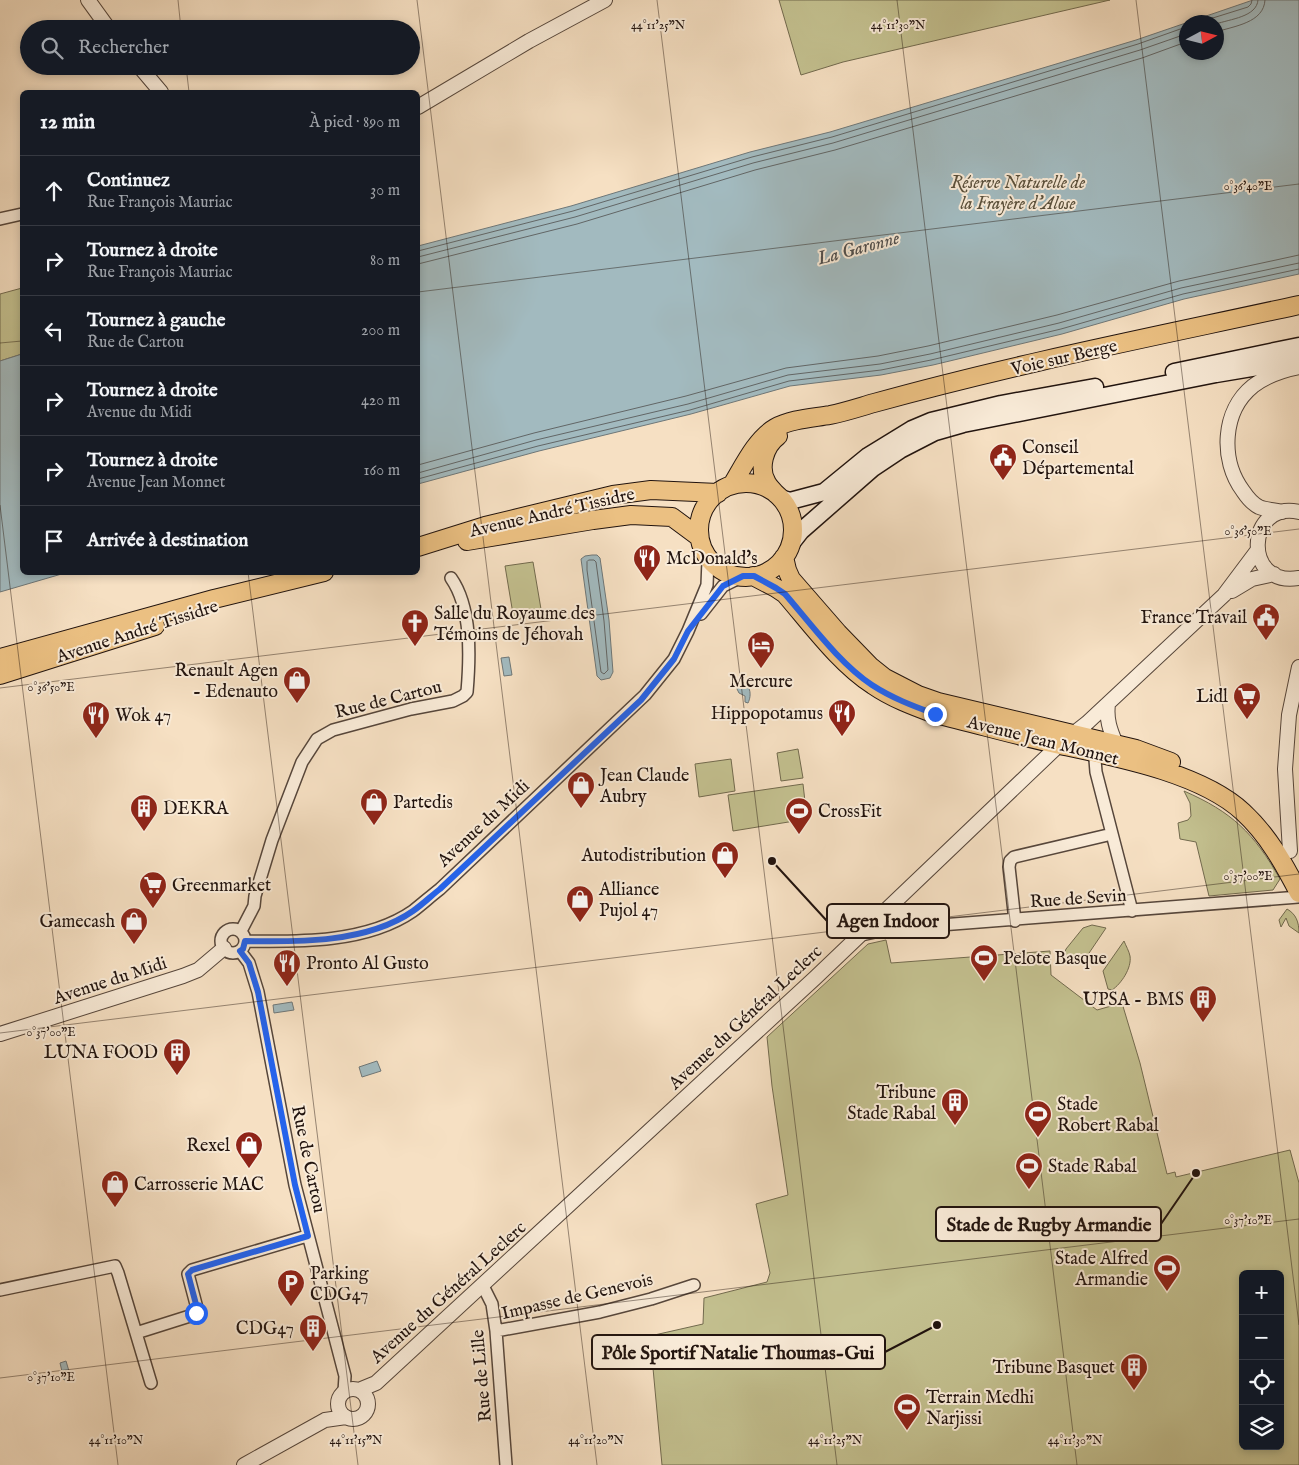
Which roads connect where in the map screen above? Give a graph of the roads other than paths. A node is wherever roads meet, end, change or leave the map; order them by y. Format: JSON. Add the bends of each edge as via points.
{"nodes":[{"id":1,"x":88,"y":0,"type":"edge"},
{"id":2,"x":605,"y":0,"type":"edge"},
{"id":3,"x":102,"y":20,"type":"edge"},
{"id":4,"x":147,"y":75,"type":"edge"},
{"id":5,"x":159,"y":90,"type":"edge"},
{"id":6,"x":420,"y":106,"type":"edge"},
{"id":7,"x":20,"y":215,"type":"edge"},
{"id":8,"x":0,"y":220,"type":"edge"},
{"id":9,"x":1299,"y":305,"type":"edge"},
{"id":10,"x":1299,"y":346,"type":"edge"},
{"id":11,"x":1299,"y":354,"type":"edge"},
{"id":12,"x":1299,"y":360,"type":"edge"},
{"id":13,"x":1299,"y":367,"type":"edge"},
{"id":14,"x":1147,"y":378,"type":"junction"},
{"id":15,"x":830,"y":415,"type":"junction"},
{"id":16,"x":725,"y":489,"type":"junction"},
{"id":17,"x":778,"y":495,"type":"junction"},
{"id":18,"x":1282,"y":512,"type":"junction"},
{"id":19,"x":1299,"y":512,"type":"edge"},
{"id":20,"x":699,"y":537,"type":"junction"},
{"id":21,"x":420,"y":547,"type":"edge"},
{"id":22,"x":420,"y":548,"type":"edge"},
{"id":23,"x":787,"y":551,"type":"junction"},
{"id":24,"x":1257,"y":551,"type":"junction"},
{"id":25,"x":708,"y":560,"type":"junction"},
{"id":26,"x":1274,"y":574,"type":"junction"},
{"id":27,"x":312,"y":575,"type":"edge"},
{"id":28,"x":748,"y":576,"type":"junction"},
{"id":29,"x":450,"y":578,"type":"dead end"},
{"id":30,"x":1299,"y":578,"type":"edge"},
{"id":31,"x":274,"y":585,"type":"junction"},
{"id":32,"x":1224,"y":595,"type":"junction"},
{"id":33,"x":688,"y":631,"type":"junction"},
{"id":34,"x":0,"y":658,"type":"edge"},
{"id":35,"x":1299,"y":667,"type":"edge"},
{"id":36,"x":0,"y":675,"type":"edge"},
{"id":37,"x":1108,"y":704,"type":"junction"},
{"id":38,"x":1074,"y":733,"type":"junction"},
{"id":39,"x":1116,"y":744,"type":"junction"},
{"id":40,"x":1059,"y":745,"type":"junction"},
{"id":41,"x":1095,"y":745,"type":"junction"},
{"id":42,"x":1112,"y":834,"type":"junction"},
{"id":43,"x":1290,"y":851,"type":"junction"},
{"id":44,"x":1299,"y":867,"type":"edge"},
{"id":45,"x":1299,"y":893,"type":"edge"},
{"id":46,"x":1299,"y":897,"type":"edge"},
{"id":47,"x":1132,"y":911,"type":"junction"},
{"id":48,"x":1014,"y":920,"type":"junction"},
{"id":49,"x":860,"y":935,"type":"junction"},
{"id":50,"x":242,"y":941,"type":"junction"},
{"id":51,"x":224,"y":948,"type":"junction"},
{"id":52,"x":0,"y":1034,"type":"edge"},
{"id":53,"x":308,"y":1236,"type":"junction"},
{"id":54,"x":694,"y":1285,"type":"dead end"},
{"id":55,"x":483,"y":1286,"type":"junction"},
{"id":56,"x":0,"y":1290,"type":"edge"},
{"id":57,"x":496,"y":1332,"type":"junction"},
{"id":58,"x":136,"y":1333,"type":"junction"},
{"id":59,"x":376,"y":1382,"type":"junction"},
{"id":60,"x":150,"y":1383,"type":"dead end"},
{"id":61,"x":350,"y":1393,"type":"junction"},
{"id":62,"x":368,"y":1402,"type":"junction"},
{"id":63,"x":346,"y":1417,"type":"junction"},
{"id":64,"x":324,"y":1420,"type":"junction"},
{"id":65,"x":244,"y":1465,"type":"edge"},
{"id":66,"x":506,"y":1465,"type":"edge"}],
"edges":[{"from":1,"to":3,"type":"street"},
{"from":2,"to":6,"type":"street"},
{"from":4,"to":5,"type":"street"},
{"from":7,"to":8,"type":"street"},
{"from":9,"to":15,"type":"main road","name":"Voie sur Berge","via":[[923,389]]},
{"from":10,"to":14,"type":"main road"},
{"from":11,"to":14,"type":"main road"},
{"from":12,"to":23,"type":"main road","via":[[935,432],[873,468],[801,531]]},
{"from":13,"to":18,"type":"street","via":[[1268,377],[1252,387],[1232,416],[1227,434],[1230,465],[1236,482],[1259,507]]},
{"from":14,"to":17,"type":"main road","via":[[1001,404],[931,421],[912,428],[868,456],[824,492],[790,501]]},
{"from":15,"to":16,"type":"main road","via":[[775,428],[758,443]]},
{"from":15,"to":17,"type":"main road","via":[[788,430],[768,446],[764,457],[766,483]]},
{"from":16,"to":17,"type":"main road","via":[[747,484],[761,486]]},
{"from":16,"to":20,"type":"main road","via":[[709,502],[699,527]]},
{"from":16,"to":21,"type":"main road","name":"Avenue André Tissidre","via":[[613,494],[503,521]]},
{"from":17,"to":23,"type":"main road","via":[[792,520],[793,533]]},
{"from":18,"to":19,"type":"street"},
{"from":18,"to":24,"type":"street","via":[[1264,523],[1259,532]]},
{"from":20,"to":22,"type":"main road","name":"Avenue André Tissidre","via":[[672,517],[630,515]]},
{"from":20,"to":25,"type":"main road"},
{"from":23,"to":28,"type":"main road","via":[[772,569]]},
{"from":23,"to":38,"type":"main road","name":"Avenue Jean Monnet","via":[[787,570],[791,578],[838,633],[885,678],[918,696],[938,702]]},
{"from":24,"to":26,"type":"street","via":[[1260,560]]},
{"from":24,"to":32,"type":"street","name":"Avenue du Général Leclerc"},
{"from":25,"to":28,"type":"main road","via":[[720,570]]},
{"from":25,"to":33,"type":"street","name":"Avenue du Midi","via":[[707,585]]},
{"from":26,"to":30,"type":"street","via":[[1287,579]]},
{"from":26,"to":32,"type":"street","name":"Avenue du Général Leclerc","via":[[1252,579]]},
{"from":27,"to":31,"type":"main road","name":"Avenue André Tissidre"},
{"from":28,"to":33,"type":"street","name":"Avenue du Midi","via":[[723,586]]},
{"from":28,"to":40,"type":"main road","name":"Avenue Jean Monnet","via":[[785,594],[862,677],[901,702],[935,714]]},
{"from":29,"to":50,"type":"street","name":"Rue de Cartou","via":[[464,606],[468,646],[467,692],[453,700],[332,730],[317,739],[302,762],[272,840]]},
{"from":31,"to":34,"type":"main road","name":"Avenue André Tissidre"},
{"from":31,"to":36,"type":"main road","name":"Avenue André Tissidre","via":[[119,639]]},
{"from":32,"to":37,"type":"street","name":"Avenue du Général Leclerc"},
{"from":33,"to":50,"type":"street","name":"Avenue du Midi","via":[[674,659],[641,700],[412,912],[379,928],[346,936],[313,941]]},
{"from":35,"to":43,"type":"street","via":[[1289,715],[1285,769]]},
{"from":37,"to":38,"type":"street","name":"Avenue du Général Leclerc"},
{"from":37,"to":39,"type":"street","via":[[1109,728]]},
{"from":38,"to":40,"type":"street","name":"Avenue du Général Leclerc"},
{"from":38,"to":41,"type":"main road","name":"Avenue Jean Monnet"},
{"from":39,"to":41,"type":"main road","name":"Avenue Jean Monnet"},
{"from":39,"to":43,"type":"main road","name":"Avenue Jean Monnet","via":[[1207,776],[1240,796],[1268,822]]},
{"from":40,"to":41,"type":"main road","name":"Avenue Jean Monnet"},
{"from":40,"to":49,"type":"street","name":"Avenue du Général Leclerc"},
{"from":41,"to":42,"type":"street","via":[[1096,772]]},
{"from":41,"to":45,"type":"main road","name":"Avenue Jean Monnet","via":[[1188,780],[1243,812],[1271,844]]},
{"from":42,"to":47,"type":"street"},
{"from":42,"to":48,"type":"street","via":[[1014,856],[1009,867]]},
{"from":43,"to":44,"type":"main road","name":"Avenue Jean Monnet"},
{"from":46,"to":47,"type":"street","name":"Rue de Sevin"},
{"from":47,"to":48,"type":"street","name":"Rue de Sevin"},
{"from":48,"to":49,"type":"street","name":"Rue de Sevin","via":[[889,929]]},
{"from":49,"to":55,"type":"street","name":"Avenue du Général Leclerc"},
{"from":50,"to":51,"type":"street","via":[[233,953]]},
{"from":50,"to":51,"type":"street","via":[[230,929],[221,940]]},
{"from":50,"to":53,"type":"street","name":"Rue de Cartou","via":[[258,992]]},
{"from":51,"to":52,"type":"street","name":"Avenue du Midi","via":[[198,970],[183,976]]},
{"from":53,"to":58,"type":"street","via":[[192,1270],[188,1274],[196,1313]]},
{"from":53,"to":61,"type":"street","name":"Rue de Cartou"},
{"from":54,"to":57,"type":"street","name":"Impasse de Genevois","via":[[600,1312]]},
{"from":55,"to":57,"type":"street","name":"Rue de Lille","via":[[492,1304]]},
{"from":55,"to":59,"type":"street","name":"Avenue du Général Leclerc"},
{"from":56,"to":58,"type":"street","via":[[115,1266]]},
{"from":57,"to":66,"type":"street","name":"Rue de Lille"},
{"from":58,"to":60,"type":"street"},
{"from":59,"to":61,"type":"street","name":"Avenue du Général Leclerc"},
{"from":59,"to":62,"type":"street","name":"Avenue du Général Leclerc"},
{"from":61,"to":62,"type":"street","via":[[364,1394]]},
{"from":61,"to":63,"type":"street","via":[[340,1412]]},
{"from":61,"to":64,"type":"street","name":"Avenue du Général Leclerc"},
{"from":62,"to":63,"type":"street","via":[[363,1415]]},
{"from":63,"to":64,"type":"street","name":"Avenue du Général Leclerc"},
{"from":64,"to":65,"type":"street","name":"Avenue du Général Leclerc"}]}
